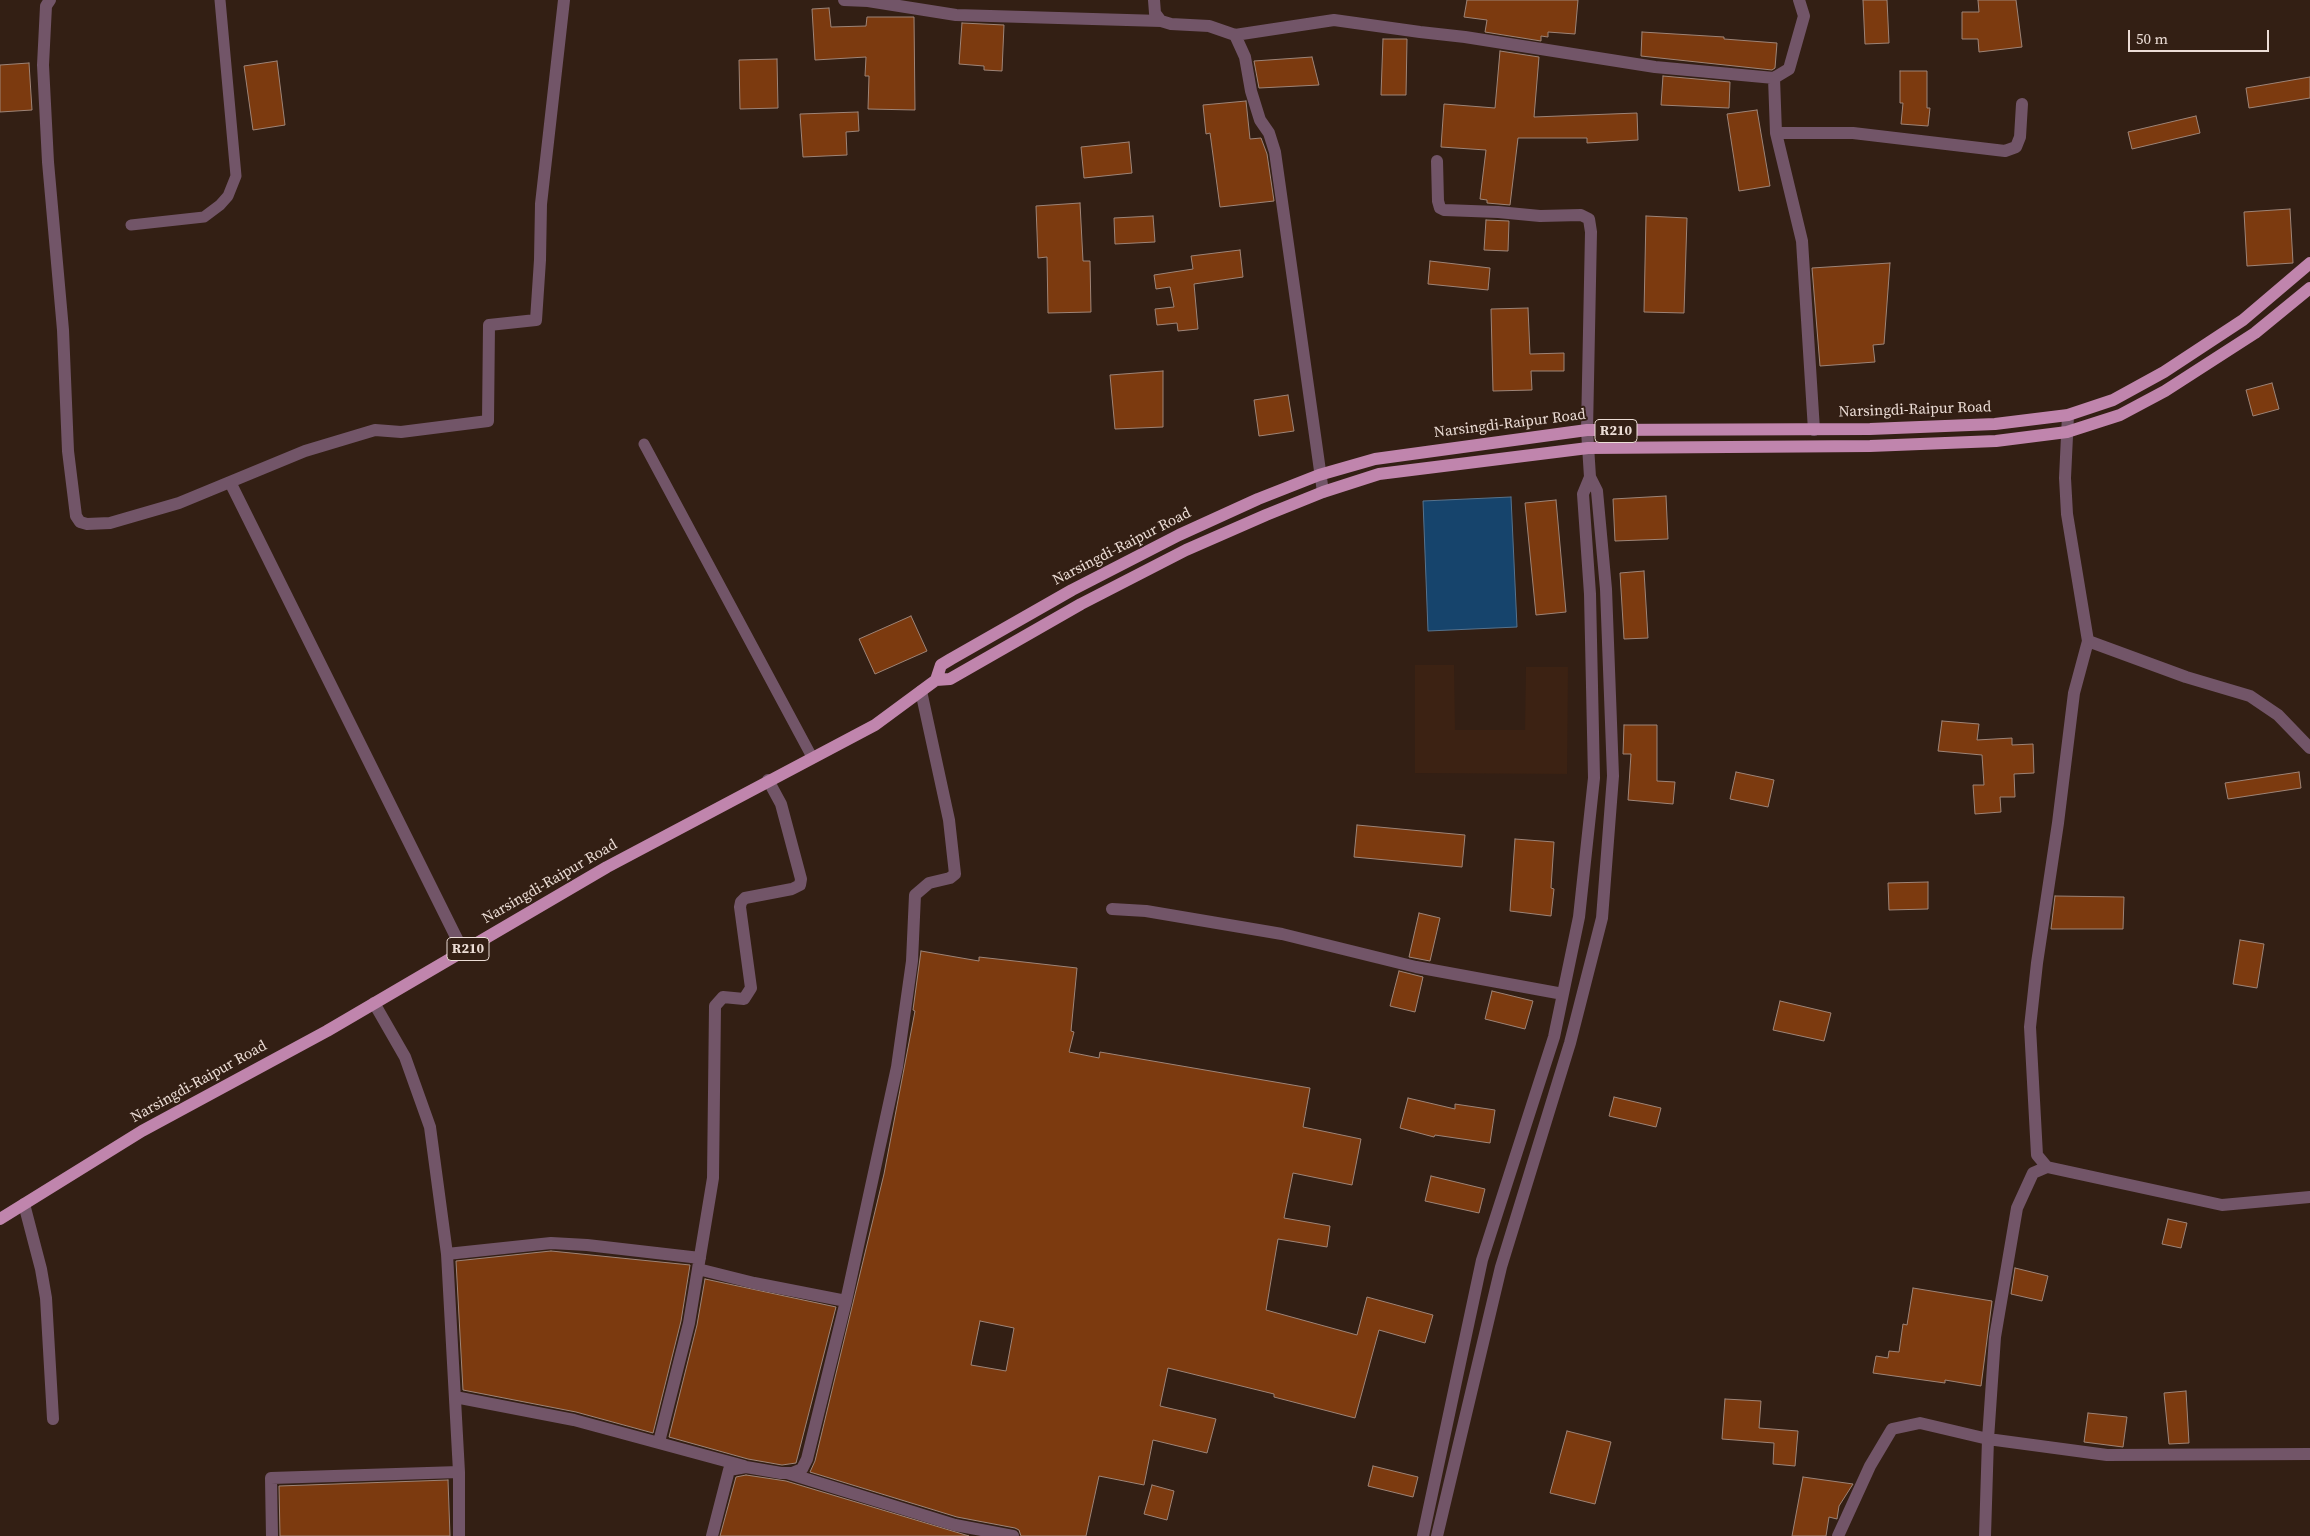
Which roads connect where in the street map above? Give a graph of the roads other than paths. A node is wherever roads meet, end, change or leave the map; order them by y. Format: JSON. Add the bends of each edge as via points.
{"nodes":[{"id":1,"x":50,"y":0,"type":"edge"},
{"id":2,"x":220,"y":0,"type":"edge"},
{"id":3,"x":564,"y":0,"type":"edge"},
{"id":4,"x":844,"y":0,"type":"edge"},
{"id":5,"x":1154,"y":0,"type":"edge"},
{"id":6,"x":1799,"y":0,"type":"edge"},
{"id":7,"x":1161,"y":21,"type":"junction"},
{"id":8,"x":1235,"y":35,"type":"junction"},
{"id":9,"x":1774,"y":78,"type":"junction"},
{"id":10,"x":2022,"y":104,"type":"dead end"},
{"id":11,"x":1776,"y":133,"type":"junction"},
{"id":12,"x":1437,"y":161,"type":"dead end"},
{"id":13,"x":131,"y":225,"type":"dead end"},
{"id":14,"x":2310,"y":263,"type":"edge"},
{"id":15,"x":2310,"y":288,"type":"edge"},
{"id":16,"x":2068,"y":415,"type":"junction"},
{"id":17,"x":1586,"y":430,"type":"junction"},
{"id":18,"x":1814,"y":430,"type":"junction"},
{"id":19,"x":2067,"y":432,"type":"junction"},
{"id":20,"x":644,"y":444,"type":"dead end"},
{"id":21,"x":1588,"y":448,"type":"junction"},
{"id":22,"x":1319,"y":475,"type":"junction"},
{"id":23,"x":1590,"y":477,"type":"junction"},
{"id":24,"x":230,"y":482,"type":"junction"},
{"id":25,"x":1323,"y":492,"type":"junction"},
{"id":26,"x":2088,"y":641,"type":"junction"},
{"id":27,"x":936,"y":680,"type":"junction"},
{"id":28,"x":921,"y":691,"type":"junction"},
{"id":29,"x":2310,"y":748,"type":"edge"},
{"id":30,"x":812,"y":757,"type":"junction"},
{"id":31,"x":768,"y":780,"type":"junction"},
{"id":32,"x":1112,"y":909,"type":"dead end"},
{"id":33,"x":463,"y":951,"type":"junction"},
{"id":34,"x":1563,"y":994,"type":"junction"},
{"id":35,"x":374,"y":1003,"type":"junction"},
{"id":36,"x":2047,"y":1167,"type":"junction"},
{"id":37,"x":2310,"y":1197,"type":"edge"},
{"id":38,"x":24,"y":1204,"type":"junction"},
{"id":39,"x":0,"y":1219,"type":"edge"},
{"id":40,"x":447,"y":1254,"type":"junction"},
{"id":41,"x":699,"y":1264,"type":"junction"},
{"id":42,"x":846,"y":1301,"type":"junction"},
{"id":43,"x":455,"y":1397,"type":"junction"},
{"id":44,"x":53,"y":1419,"type":"dead end"},
{"id":45,"x":1988,"y":1439,"type":"junction"},
{"id":46,"x":659,"y":1442,"type":"junction"},
{"id":47,"x":2310,"y":1454,"type":"edge"},
{"id":48,"x":746,"y":1467,"type":"junction"},
{"id":49,"x":459,"y":1472,"type":"junction"},
{"id":50,"x":787,"y":1473,"type":"junction"},
{"id":51,"x":272,"y":1536,"type":"edge"},
{"id":52,"x":459,"y":1536,"type":"edge"},
{"id":53,"x":712,"y":1536,"type":"edge"},
{"id":54,"x":1013,"y":1536,"type":"edge"},
{"id":55,"x":1423,"y":1536,"type":"edge"},
{"id":56,"x":1437,"y":1536,"type":"edge"},
{"id":57,"x":1838,"y":1536,"type":"edge"},
{"id":58,"x":1986,"y":1536,"type":"edge"}],
"edges":[{"from":1,"to":24,"type":"street","via":[[46,6],[43,65],[47,152],[63,330],[68,451],[76,516],[80,522],[88,524],[110,523],[179,503]]},
{"from":2,"to":13,"type":"lane","via":[[236,176],[228,196],[204,217]]},
{"from":3,"to":24,"type":"street","via":[[541,204],[536,320],[489,325],[488,421],[401,432],[375,430],[305,451]]},
{"from":4,"to":7,"type":"street","via":[[956,15]]},
{"from":5,"to":7,"type":"street","via":[[1155,13]]},
{"from":6,"to":9,"type":"street","via":[[1804,16],[1789,69]]},
{"from":7,"to":8,"type":"street","via":[[1209,26]]},
{"from":8,"to":9,"type":"street","via":[[1334,20],[1465,36],[1655,67]]},
{"from":8,"to":22,"type":"street","via":[[1245,57],[1260,120],[1269,133],[1275,152]]},
{"from":9,"to":11,"type":"street"},
{"from":10,"to":11,"type":"street","via":[[2020,137],[2016,147],[2005,151],[1853,133]]},
{"from":11,"to":18,"type":"street","via":[[1802,241]]},
{"from":12,"to":17,"type":"street","via":[[1438,201],[1444,210],[1581,215],[1589,219]]},
{"from":14,"to":16,"type":"main road","name":"Narsingdi-Raipur Road","number":"R210","via":[[2243,320],[2164,372],[2113,400]]},
{"from":15,"to":19,"type":"main road","name":"Narsingdi-Raipur Road","number":"R210","via":[[2255,333],[2165,391],[2120,415]]},
{"from":16,"to":18,"type":"main road","name":"Narsingdi-Raipur Road","number":"R210","via":[[1995,424]]},
{"from":16,"to":19,"type":"street"},
{"from":17,"to":18,"type":"main road","name":"Narsingdi-Raipur Road","number":"R210"},
{"from":17,"to":21,"type":"street"},
{"from":17,"to":22,"type":"main road","name":"Narsingdi-Raipur Road","number":"R210","via":[[1375,459]]},
{"from":19,"to":21,"type":"main road","name":"Narsingdi-Raipur Road","number":"R210","via":[[1996,441],[1880,445]]},
{"from":19,"to":26,"type":"street","via":[[2067,514]]},
{"from":20,"to":30,"type":"lane"},
{"from":21,"to":23,"type":"street"},
{"from":21,"to":25,"type":"main road","name":"Narsingdi-Raipur Road","number":"R210","via":[[1378,474]]},
{"from":22,"to":25,"type":"street"},
{"from":22,"to":27,"type":"main road","name":"Narsingdi-Raipur Road","number":"R210","via":[[1178,535],[1072,590],[941,665]]},
{"from":23,"to":34,"type":"street","via":[[1584,494],[1594,778],[1580,917]]},
{"from":23,"to":56,"type":"street","via":[[1597,491],[1606,590],[1613,776],[1602,918],[1570,1043],[1501,1267]]},
{"from":24,"to":33,"type":"street"},
{"from":25,"to":27,"type":"main road","name":"Narsingdi-Raipur Road","number":"R210","via":[[1186,550],[1081,604],[950,679]]},
{"from":26,"to":29,"type":"street","via":[[2186,677],[2250,696],[2278,715]]},
{"from":26,"to":36,"type":"street","via":[[2074,694],[2030,1027],[2038,1155]]},
{"from":27,"to":28,"type":"main road","name":"Narsingdi-Raipur Road","number":"R210"},
{"from":28,"to":30,"type":"main road","name":"Narsingdi-Raipur Road","number":"R210","via":[[875,725]]},
{"from":28,"to":42,"type":"street","via":[[949,820],[955,874],[929,883],[915,895],[906,1018]]},
{"from":30,"to":31,"type":"main road","name":"Narsingdi-Raipur Road","number":"R210"},
{"from":31,"to":33,"type":"main road","name":"Narsingdi-Raipur Road","number":"R210","via":[[607,867]]},
{"from":31,"to":41,"type":"street","via":[[781,804],[801,879],[800,886],[745,898],[741,902],[751,988],[744,999],[723,997],[715,1006],[713,1178]]},
{"from":32,"to":34,"type":"street","via":[[1146,911],[1282,934],[1416,967]]},
{"from":33,"to":35,"type":"main road","name":"Narsingdi-Raipur Road","number":"R210"},
{"from":34,"to":55,"type":"street","via":[[1554,1037],[1482,1260]]},
{"from":35,"to":38,"type":"main road","name":"Narsingdi-Raipur Road","number":"R210","via":[[142,1131]]},
{"from":35,"to":40,"type":"street","via":[[405,1057],[430,1127]]},
{"from":36,"to":37,"type":"street","via":[[2222,1205]]},
{"from":36,"to":45,"type":"street","via":[[2033,1174],[2018,1208],[1995,1337]]},
{"from":38,"to":39,"type":"main road","name":"Narsingdi-Raipur Road","number":"R210"},
{"from":38,"to":44,"type":"street","via":[[46,1298]]},
{"from":40,"to":41,"type":"street","via":[[551,1243],[596,1246]]},
{"from":40,"to":43,"type":"street"},
{"from":41,"to":42,"type":"street","via":[[754,1283]]},
{"from":41,"to":46,"type":"street","via":[[689,1323]]},
{"from":42,"to":50,"type":"street","via":[[806,1459],[802,1469]]},
{"from":43,"to":46,"type":"street","via":[[574,1420]]},
{"from":43,"to":49,"type":"street"},
{"from":45,"to":47,"type":"street","via":[[2107,1455]]},
{"from":45,"to":57,"type":"street","via":[[1920,1423],[1892,1429],[1870,1466]]},
{"from":45,"to":58,"type":"street"},
{"from":46,"to":48,"type":"street"},
{"from":48,"to":50,"type":"street"},
{"from":48,"to":53,"type":"street","via":[[733,1469],[727,1474]]},
{"from":49,"to":51,"type":"street","via":[[272,1478]]},
{"from":49,"to":52,"type":"street"},
{"from":50,"to":54,"type":"street","via":[[955,1525]]}]}
